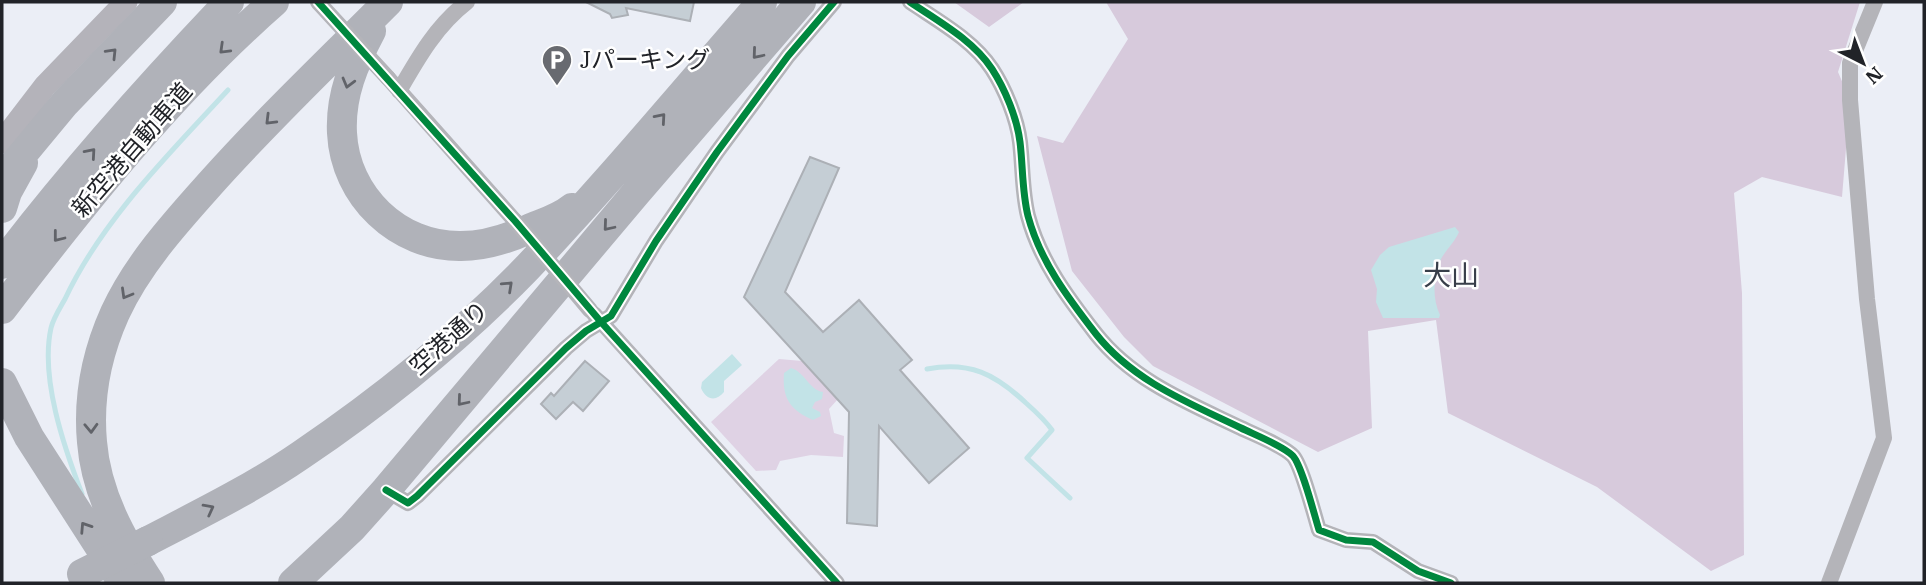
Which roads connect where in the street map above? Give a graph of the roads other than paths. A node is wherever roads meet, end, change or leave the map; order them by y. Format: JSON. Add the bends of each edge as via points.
{"nodes":[{"id":1,"x":126,"y":2,"type":"edge"},
{"id":2,"x":162,"y":2,"type":"edge"},
{"id":3,"x":229,"y":2,"type":"edge"},
{"id":4,"x":274,"y":2,"type":"edge"},
{"id":5,"x":318,"y":2,"type":"edge"},
{"id":6,"x":389,"y":2,"type":"edge"},
{"id":7,"x":467,"y":2,"type":"edge"},
{"id":8,"x":762,"y":2,"type":"edge"},
{"id":9,"x":801,"y":2,"type":"edge"},
{"id":10,"x":834,"y":2,"type":"edge"},
{"id":11,"x":910,"y":2,"type":"edge"},
{"id":12,"x":1875,"y":2,"type":"edge"},
{"id":13,"x":399,"y":91,"type":"junction"},
{"id":14,"x":65,"y":103,"type":"junction"},
{"id":15,"x":2,"y":142,"type":"edge"},
{"id":16,"x":2,"y":179,"type":"edge"},
{"id":17,"x":598,"y":190,"type":"junction"},
{"id":18,"x":2,"y":208,"type":"edge"},
{"id":19,"x":2,"y":264,"type":"edge"},
{"id":20,"x":2,"y":309,"type":"edge"},
{"id":21,"x":596,"y":316,"type":"junction"},
{"id":22,"x":2,"y":384,"type":"edge"},
{"id":23,"x":386,"y":491,"type":"junction"},
{"id":24,"x":72,"y":579,"type":"edge"},
{"id":25,"x":123,"y":583,"type":"edge"},
{"id":26,"x":150,"y":583,"type":"edge"},
{"id":27,"x":293,"y":583,"type":"edge"},
{"id":28,"x":837,"y":583,"type":"edge"},
{"id":29,"x":1451,"y":583,"type":"edge"},
{"id":30,"x":1829,"y":583,"type":"edge"}],
"edges":[{"from":1,"to":15,"type":"street","via":[[45,86]]},
{"from":14,"to":2,"type":"highway","one_way":true},
{"from":19,"to":3,"type":"highway","name":"新空港自動車道","one_way":true,"via":[[89,155]]},
{"from":4,"to":20,"type":"highway","name":"新空港自動車道","one_way":true,"via":[[164,110]]},
{"from":5,"to":13,"type":"street","bridge":true},
{"from":6,"to":17,"type":"highway","one_way":true,"via":[[356,59],[342,107],[341,132],[352,178],[377,213],[426,242],[463,247],[528,230],[568,212]]},
{"from":6,"to":26,"type":"highway","one_way":true,"via":[[189,207],[130,286],[105,337],[93,386],[96,466],[122,538]]},
{"from":7,"to":13,"type":"street","via":[[441,25]]},
{"from":17,"to":8,"type":"highway","name":"空港通り","one_way":true},
{"from":9,"to":23,"type":"highway","name":"空港通り","one_way":true},
{"from":10,"to":21,"type":"street","via":[[747,111],[656,241],[611,316]]},
{"from":11,"to":29,"type":"street","via":[[975,50],[1002,86],[1020,140],[1028,215],[1041,253],[1099,338],[1135,373],[1293,456],[1319,530],[1346,540],[1373,542],[1418,571]]},
{"from":12,"to":30,"type":"street","via":[[1850,63],[1850,100],[1884,438]]},
{"from":13,"to":21,"type":"street","bridge":true},
{"from":14,"to":16,"type":"highway"},
{"from":14,"to":18,"type":"highway","via":[[28,154]]},
{"from":24,"to":17,"type":"highway","name":"空港通り","one_way":true,"bridge":true,"via":[[223,502],[300,456],[369,406],[524,270]]},
{"from":21,"to":23,"type":"street","via":[[417,496],[408,503]]},
{"from":21,"to":28,"type":"street"},
{"from":25,"to":22,"type":"highway","one_way":true,"via":[[29,437]]},
{"from":23,"to":27,"type":"highway","name":"空港通り"}]}
